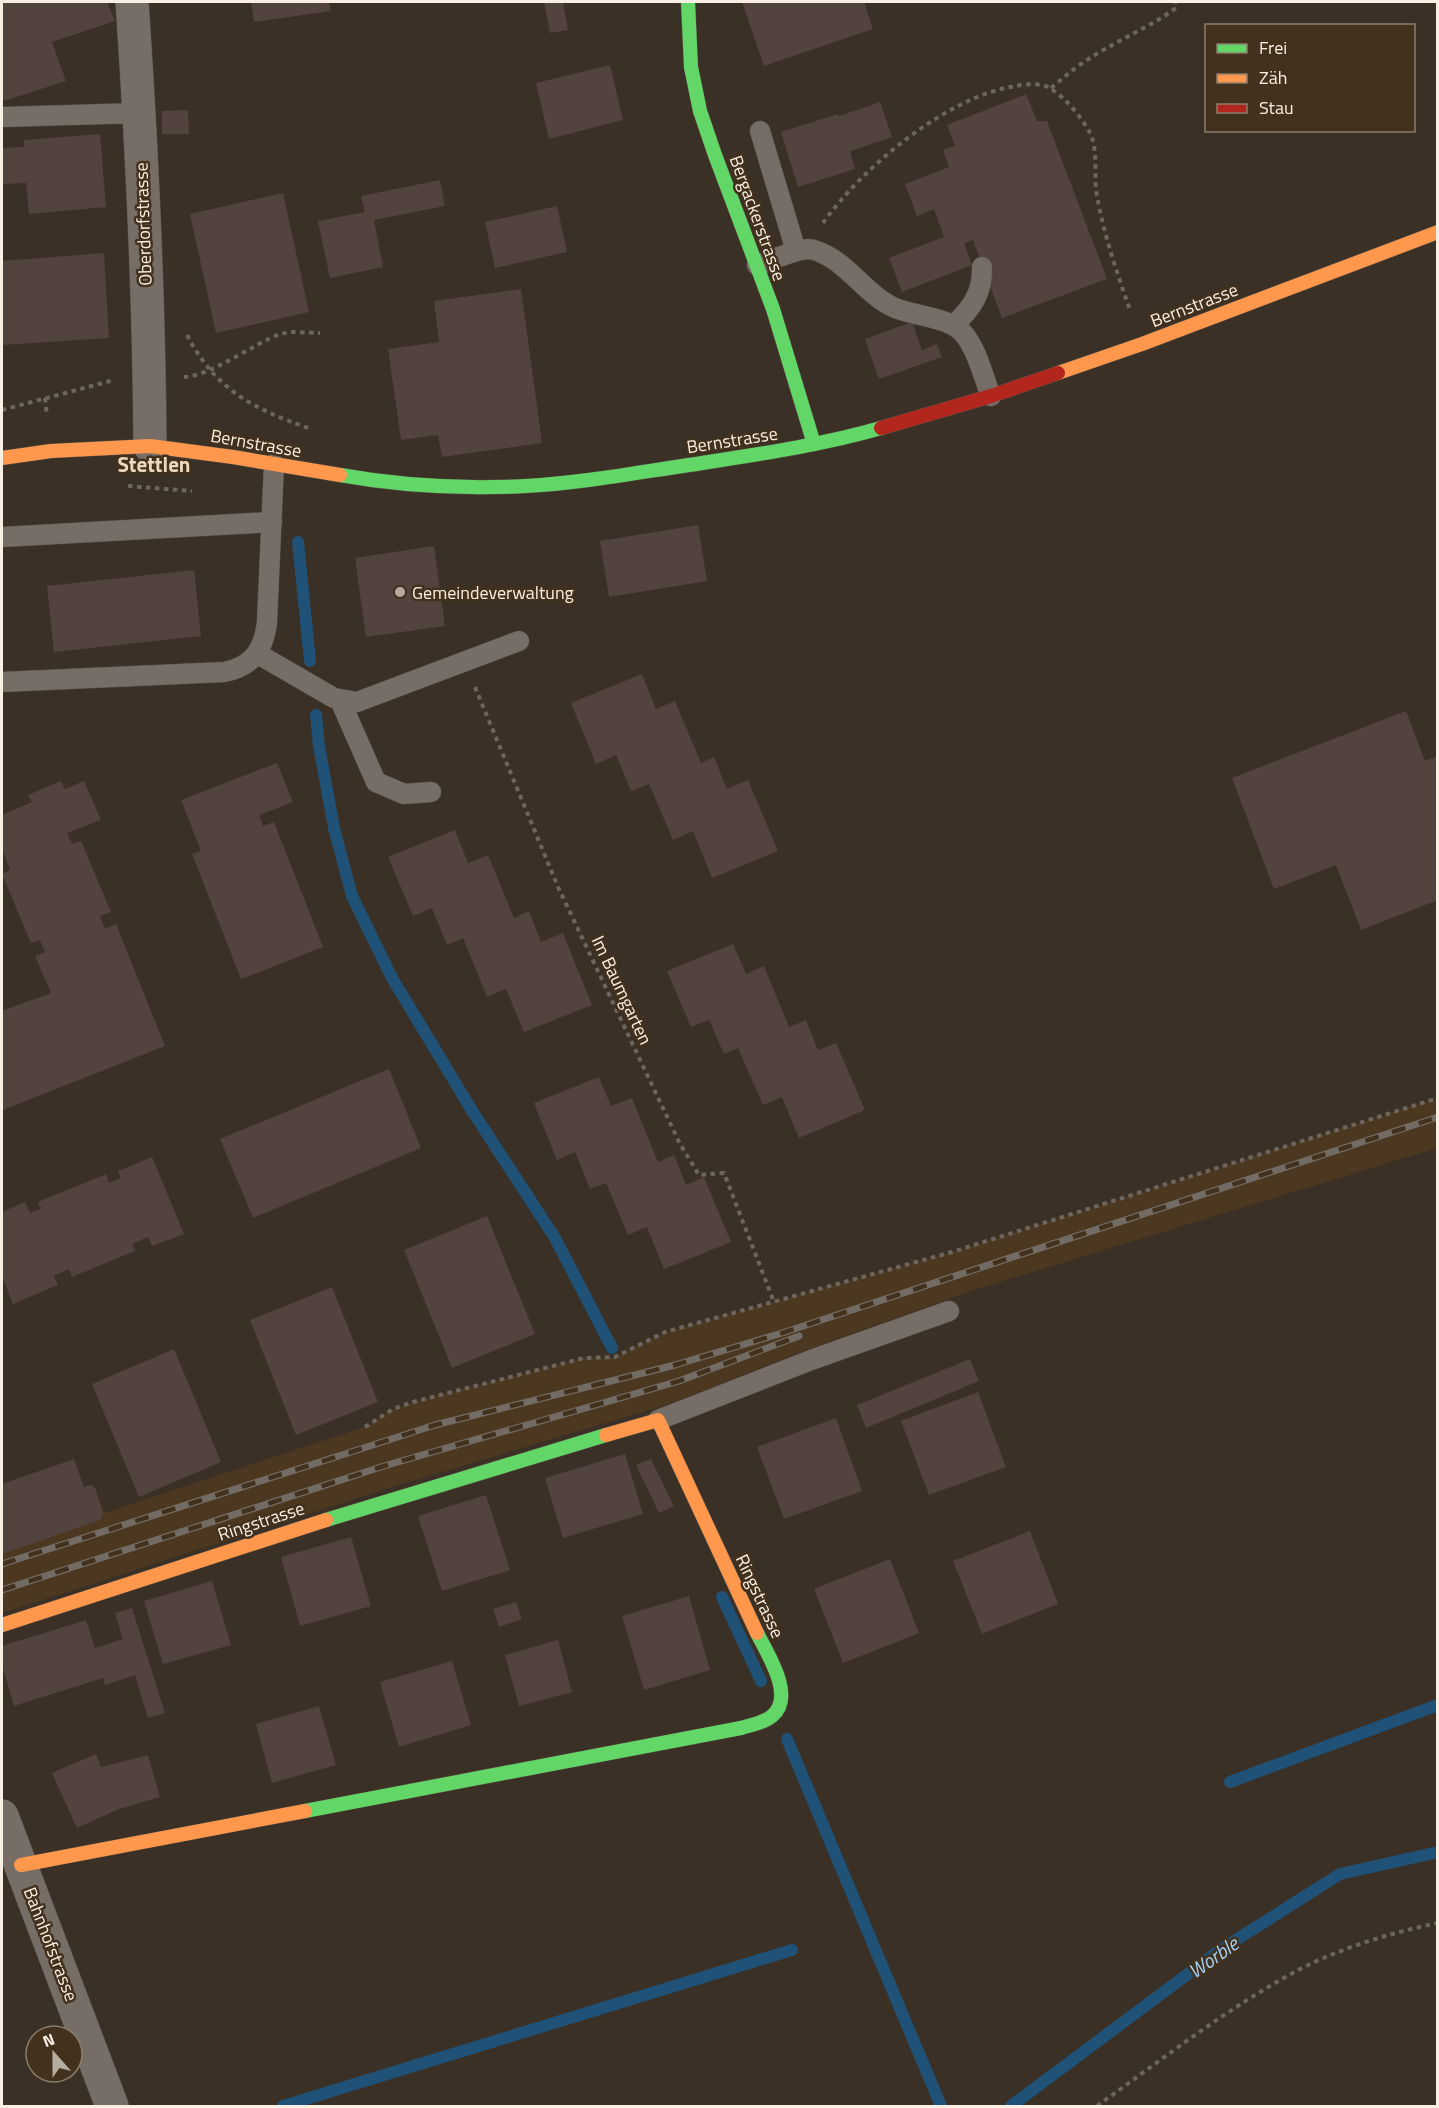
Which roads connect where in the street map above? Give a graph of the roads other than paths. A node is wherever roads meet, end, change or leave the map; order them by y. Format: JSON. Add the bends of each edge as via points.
{"nodes":[{"id":1,"x":132,"y":2,"type":"edge"},
{"id":2,"x":688,"y":2,"type":"edge"},
{"id":3,"x":139,"y":113,"type":"junction"},
{"id":4,"x":2,"y":117,"type":"edge"},
{"id":5,"x":760,"y":131,"type":"dead end"},
{"id":6,"x":1437,"y":232,"type":"edge"},
{"id":7,"x":804,"y":250,"type":"junction"},
{"id":8,"x":757,"y":266,"type":"junction"},
{"id":9,"x":982,"y":267,"type":"dead end"},
{"id":10,"x":954,"y":325,"type":"junction"},
{"id":11,"x":991,"y":396,"type":"junction"},
{"id":12,"x":814,"y":444,"type":"junction"},
{"id":13,"x":150,"y":446,"type":"junction"},
{"id":14,"x":2,"y":458,"type":"edge"},
{"id":15,"x":274,"y":464,"type":"junction"},
{"id":16,"x":272,"y":522,"type":"junction"},
{"id":17,"x":2,"y":537,"type":"edge"},
{"id":18,"x":519,"y":640,"type":"dead end"},
{"id":19,"x":258,"y":654,"type":"junction"},
{"id":20,"x":2,"y":682,"type":"edge"},
{"id":21,"x":340,"y":700,"type":"junction"},
{"id":22,"x":431,"y":792,"type":"dead end"},
{"id":23,"x":950,"y":1311,"type":"dead end"},
{"id":24,"x":658,"y":1420,"type":"junction"},
{"id":25,"x":2,"y":1625,"type":"edge"},
{"id":26,"x":2,"y":1816,"type":"edge"},
{"id":27,"x":21,"y":1865,"type":"junction"},
{"id":28,"x":112,"y":2106,"type":"edge"}],
"edges":[{"from":1,"to":3,"type":"street","name":"Oberdorfstrasse"},
{"from":2,"to":8,"type":"street","name":"Bergackerstrasse","via":[[694,86]]},
{"from":3,"to":4,"type":"lane"},
{"from":3,"to":13,"type":"street","name":"Oberdorfstrasse"},
{"from":5,"to":7,"type":"lane"},
{"from":6,"to":11,"type":"street","name":"Bernstrasse","via":[[1142,344]]},
{"from":7,"to":8,"type":"lane"},
{"from":7,"to":10,"type":"lane","via":[[837,260],[895,308]]},
{"from":8,"to":12,"type":"street","name":"Bergackerstrasse"},
{"from":9,"to":10,"type":"lane","via":[[982,283],[974,301]]},
{"from":10,"to":11,"type":"lane","via":[[972,349]]},
{"from":11,"to":12,"type":"street","name":"Bernstrasse"},
{"from":12,"to":15,"type":"street","name":"Bernstrasse","via":[[594,479],[477,488],[367,480]]},
{"from":13,"to":14,"type":"street","name":"Bernstrasse","via":[[51,451]]},
{"from":13,"to":15,"type":"street","name":"Bernstrasse"},
{"from":15,"to":16,"type":"lane"},
{"from":16,"to":17,"type":"lane"},
{"from":16,"to":19,"type":"lane","via":[[267,622]]},
{"from":18,"to":21,"type":"lane","via":[[368,699]]},
{"from":19,"to":20,"type":"lane","via":[[245,666],[224,672]]},
{"from":19,"to":21,"type":"lane"},
{"from":21,"to":22,"type":"lane","via":[[376,782],[404,794]]},
{"from":23,"to":24,"type":"lane"},
{"from":24,"to":25,"type":"street","name":"Ringstrasse","via":[[504,1463]]},
{"from":24,"to":27,"type":"street","name":"Ringstrasse","via":[[780,1682],[783,1698],[774,1717],[741,1728]]},
{"from":26,"to":27,"type":"street","name":"Bahnhofstrasse"},
{"from":27,"to":28,"type":"street","name":"Bahnhofstrasse"}]}
